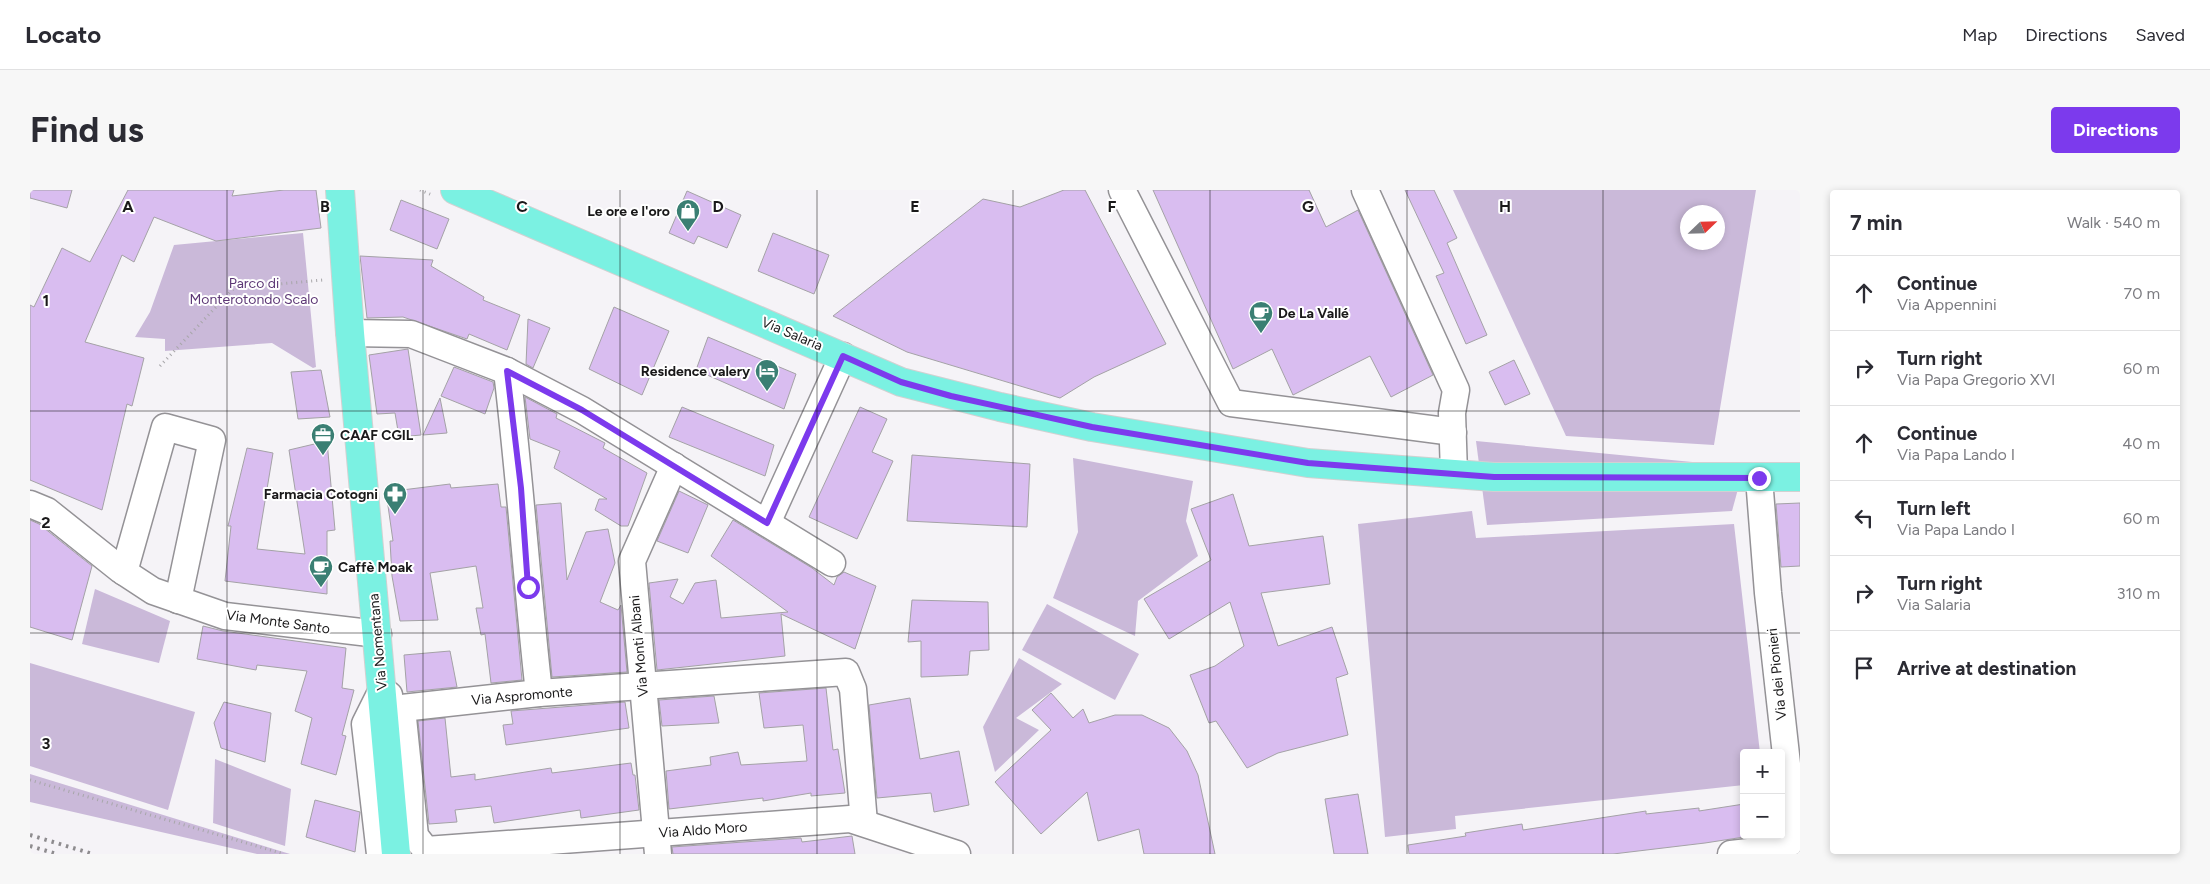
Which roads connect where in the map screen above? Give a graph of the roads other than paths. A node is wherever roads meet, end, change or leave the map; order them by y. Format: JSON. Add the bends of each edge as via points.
{"nodes":[{"id":1,"x":340,"y":190,"type":"edge"},
{"id":2,"x":455,"y":190,"type":"edge"},
{"id":3,"x":1122,"y":190,"type":"edge"},
{"id":4,"x":1365,"y":190,"type":"edge"},
{"id":5,"x":350,"y":333,"type":"junction"},
{"id":6,"x":843,"y":356,"type":"junction"},
{"id":7,"x":507,"y":371,"type":"junction"},
{"id":8,"x":1452,"y":432,"type":"junction"},
{"id":9,"x":674,"y":466,"type":"junction"},
{"id":10,"x":1454,"y":474,"type":"junction"},
{"id":11,"x":1800,"y":477,"type":"edge"},
{"id":12,"x":1760,"y":490,"type":"junction"},
{"id":13,"x":30,"y":504,"type":"edge"},
{"id":14,"x":767,"y":523,"type":"junction"},
{"id":15,"x":832,"y":563,"type":"dead end"},
{"id":16,"x":124,"y":572,"type":"junction"},
{"id":17,"x":178,"y":600,"type":"junction"},
{"id":18,"x":378,"y":634,"type":"junction"},
{"id":19,"x":642,"y":686,"type":"junction"},
{"id":20,"x":382,"y":690,"type":"junction"},
{"id":21,"x":539,"y":693,"type":"junction"},
{"id":22,"x":402,"y":708,"type":"junction"},
{"id":23,"x":1794,"y":783,"type":"edge"},
{"id":24,"x":864,"y":823,"type":"junction"},
{"id":25,"x":657,"y":844,"type":"edge"},
{"id":26,"x":1798,"y":849,"type":"edge"},
{"id":27,"x":444,"y":852,"type":"edge"},
{"id":28,"x":380,"y":854,"type":"edge"},
{"id":29,"x":396,"y":854,"type":"edge"},
{"id":30,"x":956,"y":854,"type":"edge"},
{"id":31,"x":1731,"y":854,"type":"edge"}],
"edges":[{"from":1,"to":5,"type":"main road","name":"Via Nomentana"},
{"from":2,"to":6,"type":"main road","name":"Via Salaria"},
{"from":3,"to":8,"type":"street","via":[[1231,404]]},
{"from":4,"to":8,"type":"street","via":[[1456,390]]},
{"from":5,"to":7,"type":"street","via":[[411,334]]},
{"from":5,"to":18,"type":"main road","name":"Via Nomentana"},
{"from":6,"to":10,"type":"main road","name":"Via Salaria","via":[[901,382],[1092,427],[1308,463]]},
{"from":6,"to":14,"type":"street"},
{"from":7,"to":9,"type":"street","via":[[582,410]]},
{"from":7,"to":21,"type":"street"},
{"from":8,"to":10,"type":"street"},
{"from":9,"to":14,"type":"street"},
{"from":9,"to":19,"type":"street","name":"Via Monti Albani","via":[[632,560]]},
{"from":10,"to":12,"type":"main road","name":"Via Salaria"},
{"from":11,"to":12,"type":"main road","name":"Via Salaria"},
{"from":12,"to":23,"type":"street","name":"Via dei Pionieri","via":[[1768,593]]},
{"from":13,"to":16,"type":"street","name":"Via Monte Santo","via":[[47,511]]},
{"from":14,"to":15,"type":"street"},
{"from":16,"to":17,"type":"street","name":"Via Monte Santo","via":[[153,591]]},
{"from":16,"to":17,"type":"street","via":[[165,427],[212,440]]},
{"from":17,"to":18,"type":"street","name":"Via Monte Santo","via":[[225,616]]},
{"from":18,"to":20,"type":"main road","name":"Via Nomentana"},
{"from":19,"to":21,"type":"street","name":"Via Aspromonte"},
{"from":19,"to":24,"type":"street","name":"Via Aspromonte","via":[[846,672],[853,689]]},
{"from":19,"to":25,"type":"street","name":"Via Monti Albani"},
{"from":20,"to":22,"type":"street"},
{"from":20,"to":28,"type":"street","via":[[365,724]]},
{"from":20,"to":29,"type":"main road","name":"Via Nomentana"},
{"from":21,"to":22,"type":"street","name":"Via Aspromonte"},
{"from":22,"to":27,"type":"street","name":"Via Aldo Moro","via":[[416,836],[426,850]]},
{"from":23,"to":26,"type":"street","name":"Via dei Pionieri"},
{"from":24,"to":25,"type":"street","name":"Via Aldo Moro","via":[[850,819]]},
{"from":24,"to":30,"type":"street","name":"Via Aldo Moro"},
{"from":25,"to":27,"type":"street","name":"Via Aldo Moro"},
{"from":26,"to":31,"type":"street"}]}
